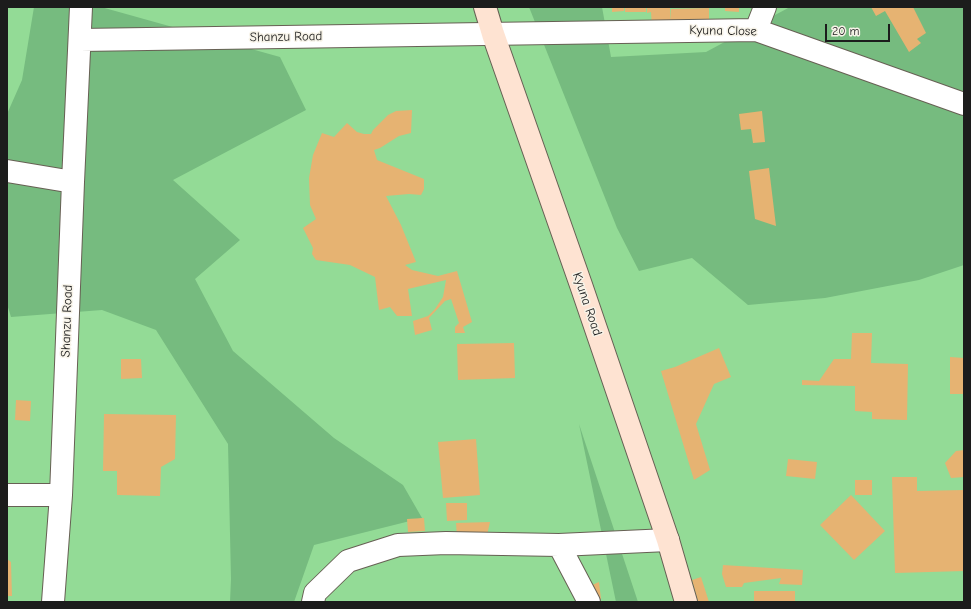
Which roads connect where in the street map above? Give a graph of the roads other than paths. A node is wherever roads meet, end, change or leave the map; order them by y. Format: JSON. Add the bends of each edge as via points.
{"nodes":[{"id":1,"x":81,"y":7,"type":"edge"},
{"id":2,"x":486,"y":7,"type":"edge"},
{"id":3,"x":765,"y":7,"type":"edge"},
{"id":4,"x":756,"y":30,"type":"junction"},
{"id":5,"x":493,"y":34,"type":"junction"},
{"id":6,"x":80,"y":40,"type":"junction"},
{"id":7,"x":964,"y":104,"type":"edge"},
{"id":8,"x":7,"y":171,"type":"edge"},
{"id":9,"x":73,"y":182,"type":"junction"},
{"id":10,"x":7,"y":495,"type":"edge"},
{"id":11,"x":61,"y":495,"type":"junction"},
{"id":12,"x":668,"y":540,"type":"junction"},
{"id":13,"x":559,"y":545,"type":"junction"},
{"id":14,"x":53,"y":602,"type":"edge"},
{"id":15,"x":313,"y":602,"type":"edge"},
{"id":16,"x":589,"y":602,"type":"edge"},
{"id":17,"x":686,"y":602,"type":"edge"}],
"edges":[{"from":1,"to":6,"type":"street","name":"Shanzu Road"},
{"from":2,"to":5,"type":"main road","name":"Kyuna Road"},
{"from":3,"to":4,"type":"street"},
{"from":4,"to":5,"type":"street","name":"Kyuna Close"},
{"from":4,"to":7,"type":"street","name":"Kyuna Close"},
{"from":5,"to":6,"type":"street","name":"Shanzu Road"},
{"from":5,"to":12,"type":"main road","name":"Kyuna Road"},
{"from":6,"to":9,"type":"street","name":"Shanzu Road"},
{"from":8,"to":9,"type":"street"},
{"from":9,"to":11,"type":"street","name":"Shanzu Road"},
{"from":10,"to":11,"type":"street"},
{"from":11,"to":14,"type":"street","name":"Shanzu Road"},
{"from":12,"to":13,"type":"street"},
{"from":12,"to":17,"type":"main road","name":"Kyuna Road"},
{"from":13,"to":15,"type":"street","via":[[398,545],[348,561],[315,592]]},
{"from":13,"to":16,"type":"street"}]}
